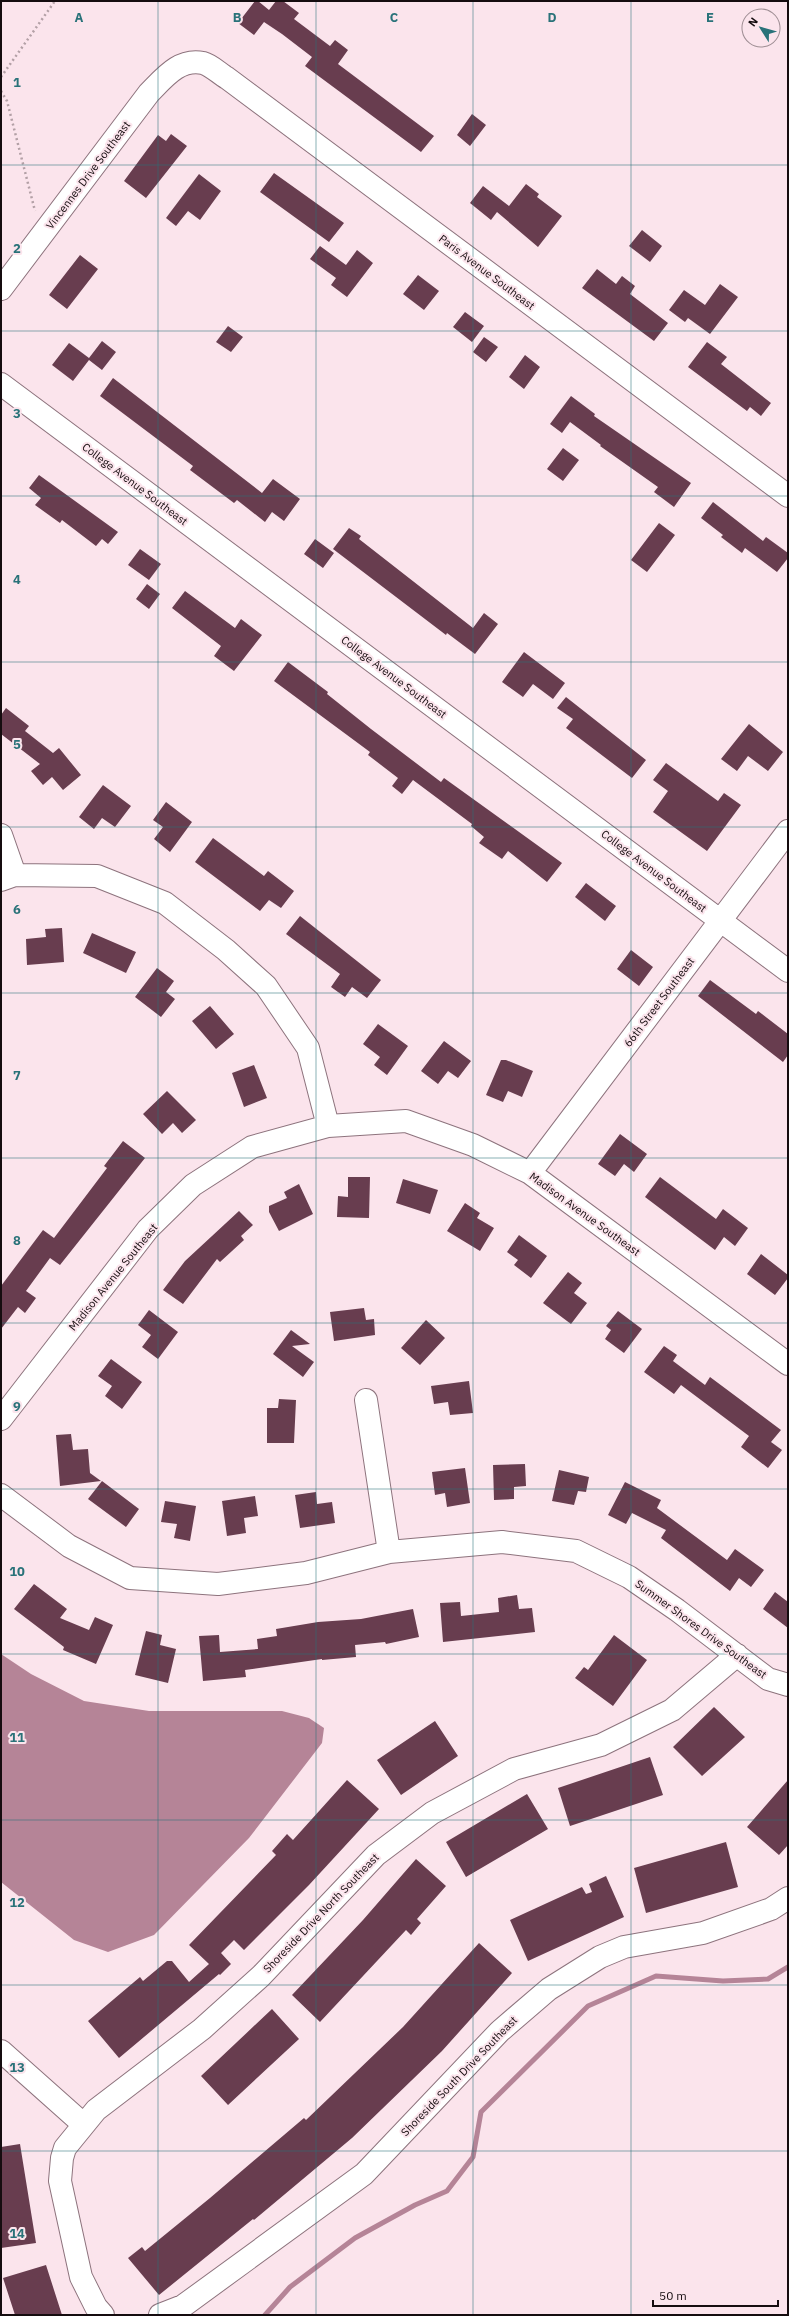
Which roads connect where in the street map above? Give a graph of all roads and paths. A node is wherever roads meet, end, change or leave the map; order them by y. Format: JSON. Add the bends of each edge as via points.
{"nodes":[{"id":1,"x":55,"y":1,"type":"edge"},
{"id":2,"x":179,"y":65,"type":"joint"},
{"id":3,"x":1,"y":77,"type":"edge"},
{"id":4,"x":1,"y":91,"type":"edge"},
{"id":5,"x":46,"y":232,"type":"junction"},
{"id":6,"x":1,"y":289,"type":"edge"},
{"id":7,"x":1,"y":384,"type":"edge"},
{"id":8,"x":788,"y":496,"type":"edge"},
{"id":9,"x":788,"y":830,"type":"edge"},
{"id":10,"x":1,"y":835,"type":"edge"},
{"id":11,"x":8,"y":878,"type":"edge"},
{"id":12,"x":721,"y":921,"type":"junction"},
{"id":13,"x":788,"y":971,"type":"edge"},
{"id":14,"x":328,"y":1126,"type":"junction"},
{"id":15,"x":530,"y":1173,"type":"junction"},
{"id":16,"x":788,"y":1364,"type":"edge"},
{"id":17,"x":366,"y":1400,"type":"dead end"},
{"id":18,"x":1,"y":1419,"type":"edge"},
{"id":19,"x":1,"y":1495,"type":"edge"},
{"id":20,"x":389,"y":1552,"type":"junction"},
{"id":21,"x":737,"y":1655,"type":"junction"},
{"id":22,"x":788,"y":1685,"type":"edge"},
{"id":23,"x":788,"y":1898,"type":"edge"},
{"id":24,"x":1,"y":2051,"type":"edge"},
{"id":25,"x":83,"y":2124,"type":"junction"},
{"id":26,"x":103,"y":2315,"type":"edge"},
{"id":27,"x":160,"y":2315,"type":"edge"}],
"edges":[{"from":1,"to":3,"type":"path"},
{"from":2,"to":5,"type":"street","name":"Vincennes Drive Southeast","via":[[149,93]]},
{"from":2,"to":8,"type":"street","name":"Paris Avenue Southeast","via":[[204,64],[227,78]]},
{"from":4,"to":5,"type":"path","via":[[7,101],[38,224]]},
{"from":5,"to":6,"type":"street","name":"Vincennes Drive Southeast"},
{"from":7,"to":12,"type":"street","name":"College Avenue Southeast"},
{"from":9,"to":12,"type":"street","name":"66th Street Southeast"},
{"from":10,"to":11,"type":"street"},
{"from":11,"to":14,"type":"street","via":[[97,876],[165,903],[226,950],[266,986],[308,1048]]},
{"from":12,"to":13,"type":"street","name":"College Avenue Southeast"},
{"from":12,"to":15,"type":"street","name":"66th Street Southeast"},
{"from":14,"to":15,"type":"street","name":"Madison Avenue Southeast","via":[[406,1121],[473,1145]]},
{"from":14,"to":18,"type":"street","name":"Madison Avenue Southeast","via":[[252,1147],[193,1185],[148,1229]]},
{"from":15,"to":16,"type":"street","name":"Madison Avenue Southeast"},
{"from":17,"to":20,"type":"street"},
{"from":19,"to":20,"type":"street","name":"Summer Shores Drive Southeast","via":[[69,1546],[130,1578],[218,1584],[306,1573]]},
{"from":20,"to":21,"type":"street","name":"Summer Shores Drive Southeast","via":[[502,1542],[576,1551],[629,1577]]},
{"from":21,"to":22,"type":"street","name":"Summer Shores Drive Southeast","via":[[768,1678]]},
{"from":21,"to":25,"type":"street","name":"Shoreside Drive North Southeast","via":[[672,1710],[601,1745],[514,1769],[432,1814],[376,1855],[261,1976],[202,2029],[96,2110]]},
{"from":23,"to":27,"type":"street","name":"Shoreside South Drive Southeast","via":[[771,1909],[702,1933],[624,1947],[600,1957],[550,1989],[500,2031],[364,2174],[183,2306]]},
{"from":24,"to":25,"type":"street"},
{"from":25,"to":26,"type":"street","name":"Shoreside Drive North Southeast","via":[[65,2148],[60,2181],[81,2277],[96,2307]]}]}
